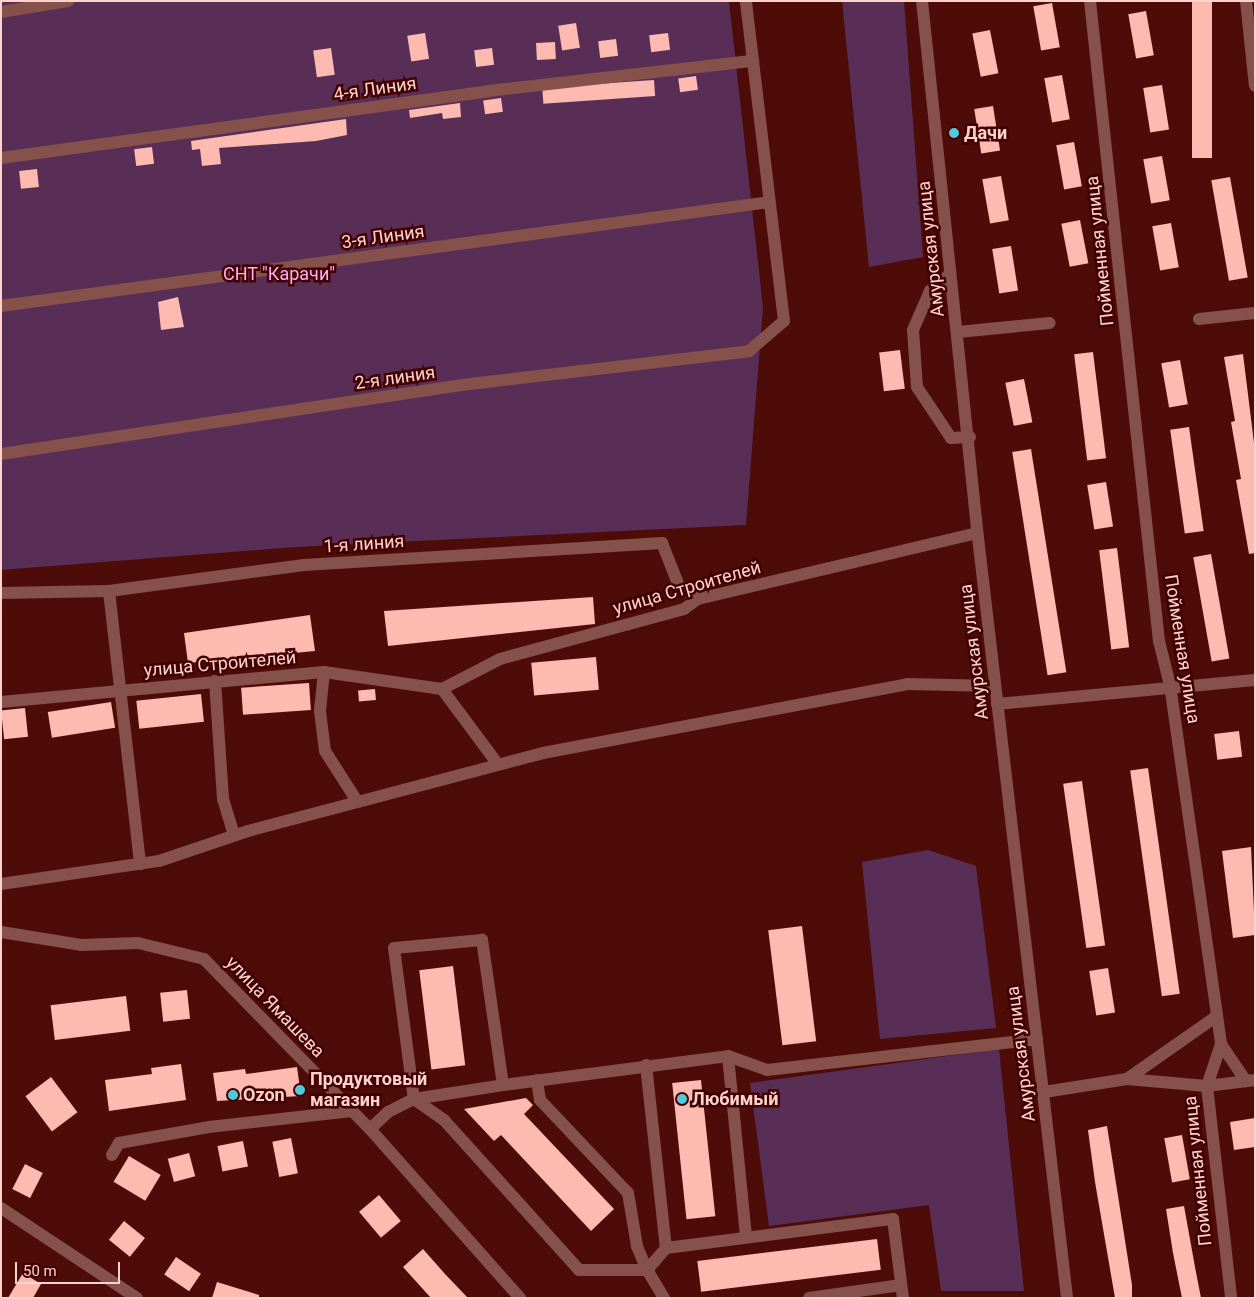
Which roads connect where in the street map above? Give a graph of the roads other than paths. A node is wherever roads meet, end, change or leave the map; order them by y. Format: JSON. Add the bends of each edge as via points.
{"nodes":[{"id":1,"x":68,"y":1,"type":"edge"},
{"id":2,"x":746,"y":1,"type":"edge"},
{"id":3,"x":922,"y":1,"type":"edge"},
{"id":4,"x":1090,"y":1,"type":"edge"},
{"id":5,"x":1246,"y":1,"type":"edge"},
{"id":6,"x":1,"y":12,"type":"edge"},
{"id":7,"x":1251,"y":17,"type":"edge"},
{"id":8,"x":754,"y":61,"type":"junction"},
{"id":9,"x":1255,"y":86,"type":"edge"},
{"id":10,"x":1,"y":158,"type":"edge"},
{"id":11,"x":769,"y":202,"type":"junction"},
{"id":12,"x":950,"y":274,"type":"junction"},
{"id":13,"x":1,"y":306,"type":"edge"},
{"id":14,"x":1255,"y":313,"type":"edge"},
{"id":15,"x":1199,"y":319,"type":"dead end"},
{"id":16,"x":1050,"y":323,"type":"dead end"},
{"id":17,"x":958,"y":332,"type":"junction"},
{"id":18,"x":970,"y":438,"type":"junction"},
{"id":19,"x":1,"y":454,"type":"edge"},
{"id":20,"x":977,"y":533,"type":"junction"},
{"id":21,"x":109,"y":591,"type":"junction"},
{"id":22,"x":1,"y":592,"type":"edge"},
{"id":23,"x":698,"y":600,"type":"junction"},
{"id":24,"x":324,"y":672,"type":"junction"},
{"id":25,"x":1255,"y":680,"type":"edge"},
{"id":26,"x":215,"y":681,"type":"junction"},
{"id":27,"x":1170,"y":685,"type":"junction"},
{"id":28,"x":995,"y":686,"type":"junction"},
{"id":29,"x":442,"y":688,"type":"junction"},
{"id":30,"x":122,"y":691,"type":"junction"},
{"id":31,"x":1,"y":702,"type":"edge"},
{"id":32,"x":997,"y":704,"type":"junction"},
{"id":33,"x":497,"y":763,"type":"junction"},
{"id":34,"x":357,"y":801,"type":"junction"},
{"id":35,"x":234,"y":835,"type":"junction"},
{"id":36,"x":140,"y":864,"type":"junction"},
{"id":37,"x":1,"y":884,"type":"edge"},
{"id":38,"x":1,"y":932,"type":"edge"},
{"id":39,"x":1218,"y":1016,"type":"junction"},
{"id":40,"x":1037,"y":1040,"type":"junction"},
{"id":41,"x":1221,"y":1044,"type":"junction"},
{"id":42,"x":728,"y":1056,"type":"junction"},
{"id":43,"x":646,"y":1066,"type":"junction"},
{"id":44,"x":1127,"y":1079,"type":"junction"},
{"id":45,"x":538,"y":1080,"type":"junction"},
{"id":46,"x":1250,"y":1081,"type":"edge"},
{"id":47,"x":503,"y":1085,"type":"junction"},
{"id":48,"x":1207,"y":1086,"type":"junction"},
{"id":49,"x":1044,"y":1092,"type":"junction"},
{"id":50,"x":414,"y":1099,"type":"junction"},
{"id":51,"x":352,"y":1111,"type":"junction"},
{"id":52,"x":370,"y":1129,"type":"junction"},
{"id":53,"x":112,"y":1155,"type":"dead end"},
{"id":54,"x":1,"y":1208,"type":"edge"},
{"id":55,"x":746,"y":1237,"type":"junction"},
{"id":56,"x":666,"y":1248,"type":"junction"},
{"id":57,"x":647,"y":1270,"type":"junction"},
{"id":58,"x":902,"y":1292,"type":"edge"},
{"id":59,"x":136,"y":1298,"type":"edge"},
{"id":60,"x":520,"y":1298,"type":"edge"},
{"id":61,"x":664,"y":1298,"type":"edge"},
{"id":62,"x":809,"y":1298,"type":"edge"},
{"id":63,"x":1068,"y":1298,"type":"edge"},
{"id":64,"x":1232,"y":1298,"type":"edge"}],
"edges":[{"from":1,"to":6,"type":"street"},
{"from":2,"to":8,"type":"street"},
{"from":3,"to":12,"type":"street","name":"Амурская улица"},
{"from":4,"to":27,"type":"street","name":"Пойменная улица","via":[[1159,641]]},
{"from":5,"to":7,"type":"street"},
{"from":7,"to":9,"type":"street"},
{"from":8,"to":10,"type":"street","name":"4-я Линия","via":[[478,93]]},
{"from":8,"to":11,"type":"street"},
{"from":11,"to":13,"type":"street","name":"3-я Линия"},
{"from":11,"to":19,"type":"street","name":"2-я линия","via":[[784,320],[749,351],[470,384]]},
{"from":12,"to":17,"type":"street","name":"Амурская улица"},
{"from":12,"to":18,"type":"street","via":[[930,291],[913,330],[917,387],[951,438]]},
{"from":14,"to":15,"type":"street"},
{"from":16,"to":17,"type":"street"},
{"from":17,"to":18,"type":"street","name":"Амурская улица"},
{"from":18,"to":20,"type":"street","name":"Амурская улица"},
{"from":20,"to":23,"type":"street","name":"улица Строителей"},
{"from":20,"to":28,"type":"street","name":"Амурская улица"},
{"from":21,"to":22,"type":"street","name":"1-я линия"},
{"from":21,"to":23,"type":"street","name":"1-я линия","via":[[304,565],[662,543],[679,586]]},
{"from":21,"to":30,"type":"street"},
{"from":23,"to":29,"type":"street","name":"улица Строителей","via":[[684,610],[500,659]]},
{"from":24,"to":26,"type":"street","name":"улица Строителей"},
{"from":24,"to":29,"type":"street","name":"улица Строителей"},
{"from":24,"to":34,"type":"street","via":[[320,711],[325,751]]},
{"from":25,"to":27,"type":"street"},
{"from":26,"to":30,"type":"street","name":"улица Строителей"},
{"from":26,"to":35,"type":"street","via":[[223,799]]},
{"from":27,"to":32,"type":"street"},
{"from":27,"to":39,"type":"street","name":"Пойменная улица"},
{"from":28,"to":32,"type":"street","name":"Амурская улица"},
{"from":28,"to":33,"type":"street","via":[[907,684]]},
{"from":29,"to":33,"type":"street"},
{"from":30,"to":31,"type":"street","name":"улица Строителей"},
{"from":30,"to":36,"type":"street"},
{"from":32,"to":40,"type":"street","name":"Амурская улица"},
{"from":33,"to":34,"type":"street"},
{"from":34,"to":35,"type":"street"},
{"from":35,"to":36,"type":"street"},
{"from":36,"to":37,"type":"street"},
{"from":38,"to":51,"type":"street","name":"улица Ямашева","via":[[81,945],[138,943],[204,959]]},
{"from":39,"to":41,"type":"street","name":"Пойменная улица"},
{"from":39,"to":44,"type":"street"},
{"from":40,"to":42,"type":"street","via":[[766,1070]]},
{"from":40,"to":49,"type":"street","name":"Амурская улица"},
{"from":41,"to":46,"type":"street"},
{"from":41,"to":48,"type":"street","name":"Пойменная улица"},
{"from":42,"to":43,"type":"street"},
{"from":42,"to":55,"type":"street"},
{"from":43,"to":45,"type":"street"},
{"from":43,"to":56,"type":"street"},
{"from":44,"to":48,"type":"street"},
{"from":44,"to":49,"type":"street"},
{"from":45,"to":47,"type":"street"},
{"from":45,"to":57,"type":"street","via":[[540,1100],[628,1193],[637,1246]]},
{"from":46,"to":48,"type":"street"},
{"from":47,"to":50,"type":"street"},
{"from":47,"to":50,"type":"street","via":[[482,940],[394,948]]},
{"from":48,"to":64,"type":"street","name":"Пойменная улица"},
{"from":49,"to":63,"type":"street","name":"Амурская улица"},
{"from":50,"to":52,"type":"street","via":[[388,1112]]},
{"from":50,"to":57,"type":"street","via":[[444,1120],[579,1270]]},
{"from":51,"to":52,"type":"street","name":"улица Ямашева"},
{"from":51,"to":53,"type":"street","via":[[209,1127],[119,1143]]},
{"from":52,"to":60,"type":"street","name":"улица Ямашева"},
{"from":54,"to":59,"type":"street"},
{"from":55,"to":56,"type":"street"},
{"from":55,"to":58,"type":"street","via":[[893,1220]]},
{"from":56,"to":57,"type":"street"},
{"from":57,"to":61,"type":"street"},
{"from":58,"to":62,"type":"street"}]}
